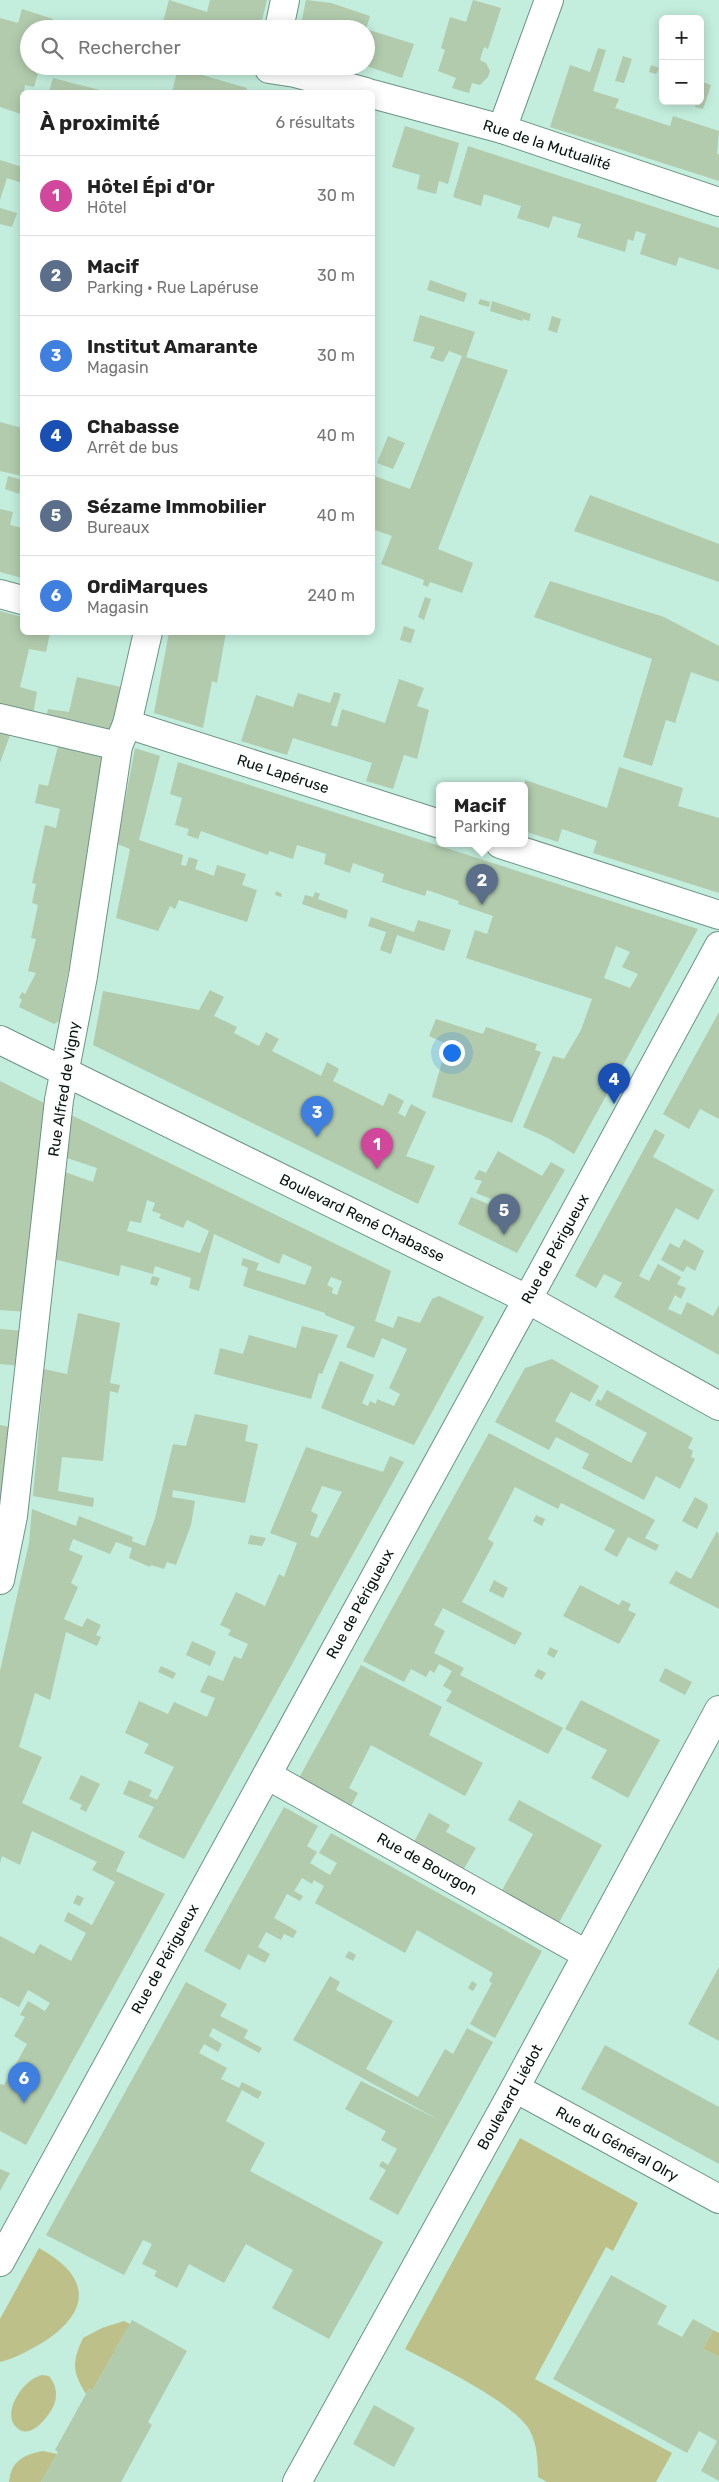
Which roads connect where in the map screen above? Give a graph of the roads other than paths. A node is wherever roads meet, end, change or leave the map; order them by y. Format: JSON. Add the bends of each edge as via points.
{"nodes":[{"id":1,"x":285,"y":0,"type":"edge"},
{"id":2,"x":549,"y":0,"type":"edge"},
{"id":3,"x":280,"y":20,"type":"edge"},
{"id":4,"x":302,"y":75,"type":"edge"},
{"id":5,"x":359,"y":90,"type":"edge"},
{"id":6,"x":375,"y":95,"type":"edge"},
{"id":7,"x":502,"y":129,"type":"junction"},
{"id":8,"x":719,"y":202,"type":"edge"},
{"id":9,"x":0,"y":594,"type":"edge"},
{"id":10,"x":20,"y":599,"type":"edge"},
{"id":11,"x":147,"y":635,"type":"edge"},
{"id":12,"x":0,"y":718,"type":"edge"},
{"id":13,"x":122,"y":735,"type":"junction"},
{"id":14,"x":436,"y":823,"type":"edge"},
{"id":15,"x":509,"y":847,"type":"edge"},
{"id":16,"x":719,"y":915,"type":"edge"},
{"id":17,"x":719,"y":946,"type":"edge"},
{"id":18,"x":0,"y":1040,"type":"edge"},
{"id":19,"x":65,"y":1071,"type":"junction"},
{"id":20,"x":527,"y":1299,"type":"junction"},
{"id":21,"x":719,"y":1406,"type":"edge"},
{"id":22,"x":0,"y":1580,"type":"edge"},
{"id":23,"x":719,"y":1710,"type":"edge"},
{"id":24,"x":266,"y":1775,"type":"junction"},
{"id":25,"x":586,"y":1954,"type":"junction"},
{"id":26,"x":515,"y":2088,"type":"junction"},
{"id":27,"x":719,"y":2199,"type":"edge"},
{"id":28,"x":0,"y":2262,"type":"edge"},
{"id":29,"x":297,"y":2482,"type":"edge"}],
"edges":[{"from":1,"to":3,"type":"main road"},
{"from":2,"to":7,"type":"main road"},
{"from":4,"to":5,"type":"main road"},
{"from":6,"to":7,"type":"main road","name":"Rue de la Mutualité"},
{"from":7,"to":8,"type":"main road","name":"Rue de la Mutualité"},
{"from":9,"to":10,"type":"main road"},
{"from":11,"to":13,"type":"main road","name":"Rue Alfred de Vigny"},
{"from":12,"to":13,"type":"main road","name":"Rue Lapéruse"},
{"from":13,"to":14,"type":"main road","name":"Rue Lapéruse"},
{"from":13,"to":19,"type":"main road","name":"Rue Alfred de Vigny"},
{"from":15,"to":16,"type":"main road"},
{"from":17,"to":20,"type":"main road","name":"Rue de Périgueux"},
{"from":18,"to":19,"type":"main road","name":"Boulevard René Chabasse"},
{"from":19,"to":20,"type":"main road","name":"Boulevard René Chabasse"},
{"from":19,"to":22,"type":"main road","name":"Rue Alfred de Vigny","via":[[59,1100],[13,1516]]},
{"from":20,"to":21,"type":"main road","name":"Boulevard René Chabasse"},
{"from":20,"to":24,"type":"main road","name":"Rue de Périgueux"},
{"from":23,"to":25,"type":"main road","name":"Boulevard Liédot"},
{"from":24,"to":25,"type":"main road","name":"Rue de Bourgon"},
{"from":24,"to":28,"type":"main road","name":"Rue de Périgueux"},
{"from":25,"to":26,"type":"main road","name":"Boulevard Liédot"},
{"from":26,"to":27,"type":"main road","name":"Rue du Général Olry"},
{"from":26,"to":29,"type":"main road","name":"Boulevard Liédot"}]}
